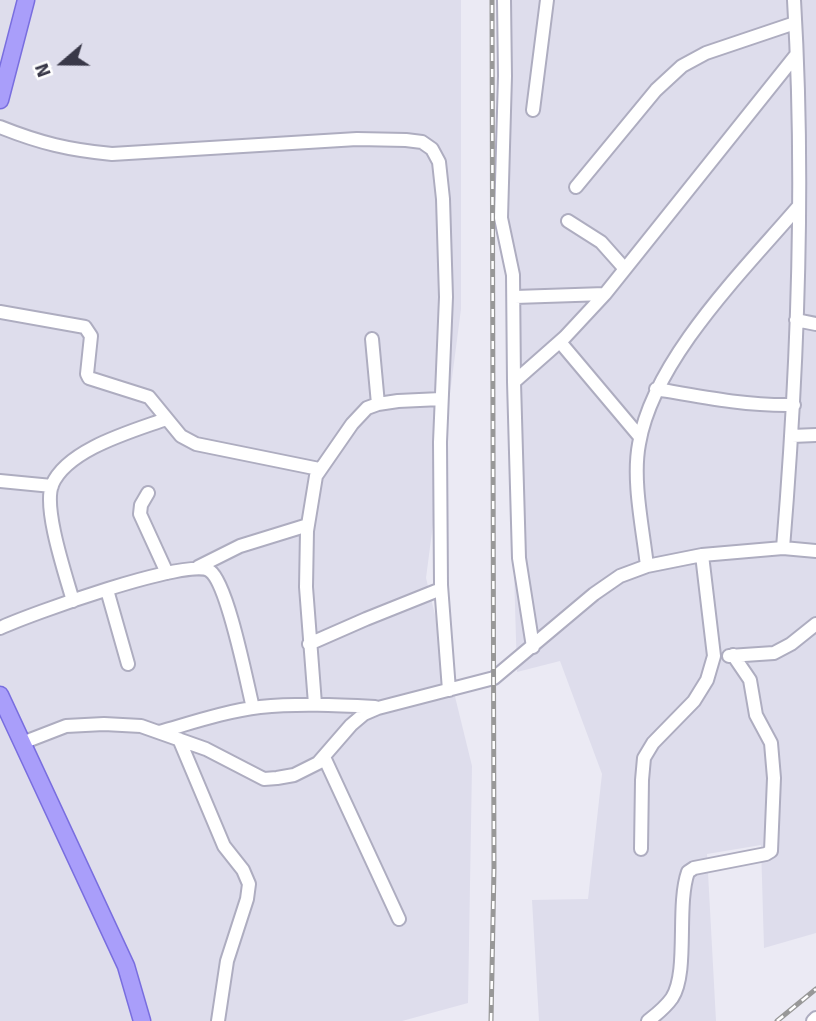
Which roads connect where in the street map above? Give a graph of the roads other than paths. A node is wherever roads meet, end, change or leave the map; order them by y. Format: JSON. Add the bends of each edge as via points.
{"nodes":[{"id":1,"x":26,"y":0,"type":"edge"},
{"id":2,"x":504,"y":0,"type":"edge"},
{"id":3,"x":547,"y":0,"type":"edge"},
{"id":4,"x":794,"y":0,"type":"edge"},
{"id":5,"x":795,"y":23,"type":"junction"},
{"id":6,"x":796,"y":55,"type":"junction"},
{"id":7,"x":0,"y":100,"type":"edge"},
{"id":8,"x":533,"y":110,"type":"dead end"},
{"id":9,"x":0,"y":127,"type":"edge"},
{"id":10,"x":576,"y":187,"type":"dead end"},
{"id":11,"x":798,"y":207,"type":"junction"},
{"id":12,"x":568,"y":220,"type":"dead end"},
{"id":13,"x":625,"y":269,"type":"junction"},
{"id":14,"x":605,"y":294,"type":"junction"},
{"id":15,"x":514,"y":297,"type":"junction"},
{"id":16,"x":0,"y":312,"type":"edge"},
{"id":17,"x":796,"y":320,"type":"junction"},
{"id":18,"x":816,"y":324,"type":"edge"},
{"id":19,"x":372,"y":339,"type":"dead end"},
{"id":20,"x":560,"y":342,"type":"junction"},
{"id":21,"x":514,"y":382,"type":"junction"},
{"id":22,"x":656,"y":388,"type":"junction"},
{"id":23,"x":441,"y":399,"type":"junction"},
{"id":24,"x":378,"y":404,"type":"junction"},
{"id":25,"x":793,"y":405,"type":"junction"},
{"id":26,"x":166,"y":419,"type":"junction"},
{"id":27,"x":816,"y":435,"type":"edge"},
{"id":28,"x":792,"y":436,"type":"junction"},
{"id":29,"x":640,"y":437,"type":"junction"},
{"id":30,"x":319,"y":469,"type":"junction"},
{"id":31,"x":0,"y":481,"type":"edge"},
{"id":32,"x":52,"y":486,"type":"junction"},
{"id":33,"x":148,"y":494,"type":"dead end"},
{"id":34,"x":308,"y":525,"type":"junction"},
{"id":35,"x":783,"y":548,"type":"junction"},
{"id":36,"x":816,"y":551,"type":"edge"},
{"id":37,"x":702,"y":555,"type":"junction"},
{"id":38,"x":647,"y":566,"type":"junction"},
{"id":39,"x":198,"y":567,"type":"junction"},
{"id":40,"x":167,"y":573,"type":"junction"},
{"id":41,"x":441,"y":589,"type":"junction"},
{"id":42,"x":107,"y":590,"type":"junction"},
{"id":43,"x":73,"y":601,"type":"junction"},
{"id":44,"x":816,"y":624,"type":"edge"},
{"id":45,"x":0,"y":628,"type":"edge"},
{"id":46,"x":309,"y":645,"type":"junction"},
{"id":47,"x":533,"y":647,"type":"junction"},
{"id":48,"x":733,"y":655,"type":"junction"},
{"id":49,"x":714,"y":656,"type":"junction"},
{"id":50,"x":128,"y":664,"type":"dead end"},
{"id":51,"x":449,"y":690,"type":"junction"},
{"id":52,"x":0,"y":695,"type":"edge"},
{"id":53,"x":315,"y":704,"type":"junction"},
{"id":54,"x":253,"y":708,"type":"junction"},
{"id":55,"x":378,"y":708,"type":"junction"},
{"id":56,"x":4,"y":715,"type":"edge"},
{"id":57,"x":158,"y":732,"type":"junction"},
{"id":58,"x":179,"y":740,"type":"junction"},
{"id":59,"x":22,"y":743,"type":"junction"},
{"id":60,"x":324,"y":757,"type":"junction"},
{"id":61,"x":641,"y":849,"type":"dead end"},
{"id":62,"x":399,"y":919,"type":"dead end"},
{"id":63,"x":142,"y":1021,"type":"edge"},
{"id":64,"x":218,"y":1021,"type":"edge"},
{"id":65,"x":648,"y":1021,"type":"edge"}],
"edges":[{"from":1,"to":7,"type":"main road"},
{"from":2,"to":15,"type":"street","via":[[501,218]]},
{"from":3,"to":8,"type":"street"},
{"from":4,"to":5,"type":"street"},
{"from":5,"to":6,"type":"street"},
{"from":5,"to":10,"type":"street","via":[[706,53],[682,66],[656,90]]},
{"from":6,"to":11,"type":"street"},
{"from":6,"to":13,"type":"street"},
{"from":9,"to":23,"type":"street","via":[[39,143],[112,154],[357,139],[422,142],[439,162],[443,199],[446,297]]},
{"from":11,"to":17,"type":"street"},
{"from":11,"to":22,"type":"street","via":[[718,301]]},
{"from":12,"to":13,"type":"street","via":[[601,242]]},
{"from":13,"to":14,"type":"street"},
{"from":14,"to":15,"type":"street"},
{"from":14,"to":20,"type":"street"},
{"from":15,"to":21,"type":"street"},
{"from":16,"to":26,"type":"street","via":[[85,327],[91,336],[89,377],[149,397]]},
{"from":17,"to":18,"type":"street"},
{"from":17,"to":25,"type":"street"},
{"from":19,"to":24,"type":"street"},
{"from":20,"to":21,"type":"street"},
{"from":20,"to":29,"type":"street"},
{"from":21,"to":47,"type":"street","via":[[519,558]]},
{"from":22,"to":25,"type":"street","via":[[724,401]]},
{"from":22,"to":29,"type":"street"},
{"from":23,"to":24,"type":"street"},
{"from":23,"to":41,"type":"street"},
{"from":24,"to":30,"type":"street","via":[[360,414]]},
{"from":25,"to":28,"type":"street"},
{"from":26,"to":30,"type":"street","via":[[196,444]]},
{"from":26,"to":32,"type":"street","via":[[90,450],[75,459]]},
{"from":27,"to":28,"type":"street"},
{"from":28,"to":35,"type":"street"},
{"from":29,"to":38,"type":"street","via":[[638,469]]},
{"from":30,"to":34,"type":"street"},
{"from":31,"to":32,"type":"street"},
{"from":32,"to":43,"type":"street","via":[[56,540]]},
{"from":33,"to":40,"type":"street","via":[[140,514]]},
{"from":34,"to":39,"type":"street","via":[[240,546]]},
{"from":34,"to":46,"type":"street"},
{"from":35,"to":36,"type":"street"},
{"from":35,"to":37,"type":"street"},
{"from":37,"to":38,"type":"street"},
{"from":37,"to":49,"type":"street"},
{"from":38,"to":47,"type":"street","via":[[620,576],[594,594]]},
{"from":39,"to":40,"type":"street"},
{"from":39,"to":54,"type":"street","via":[[213,573],[221,590]]},
{"from":40,"to":42,"type":"street"},
{"from":41,"to":46,"type":"street"},
{"from":41,"to":51,"type":"street"},
{"from":42,"to":43,"type":"street"},
{"from":42,"to":50,"type":"street"},
{"from":43,"to":45,"type":"street"},
{"from":44,"to":48,"type":"street","via":[[774,653]]},
{"from":46,"to":53,"type":"street"},
{"from":47,"to":51,"type":"street","via":[[494,678]]},
{"from":48,"to":49,"type":"street"},
{"from":48,"to":65,"type":"street","via":[[750,680],[756,715],[771,743],[775,778],[771,851],[688,872],[678,984],[665,1007]]},
{"from":49,"to":61,"type":"street","via":[[694,701],[653,743],[645,758]]},
{"from":51,"to":55,"type":"street"},
{"from":52,"to":56,"type":"main road"},
{"from":53,"to":54,"type":"street"},
{"from":53,"to":55,"type":"street"},
{"from":54,"to":57,"type":"street"},
{"from":55,"to":60,"type":"street","via":[[351,724]]},
{"from":56,"to":59,"type":"main road"},
{"from":57,"to":58,"type":"street"},
{"from":57,"to":59,"type":"street","via":[[117,724],[66,726]]},
{"from":58,"to":60,"type":"street","via":[[264,779],[294,775]]},
{"from":58,"to":64,"type":"street","via":[[223,846],[249,884],[227,961]]},
{"from":59,"to":63,"type":"main road","via":[[126,966]]},
{"from":60,"to":62,"type":"street"}]}
